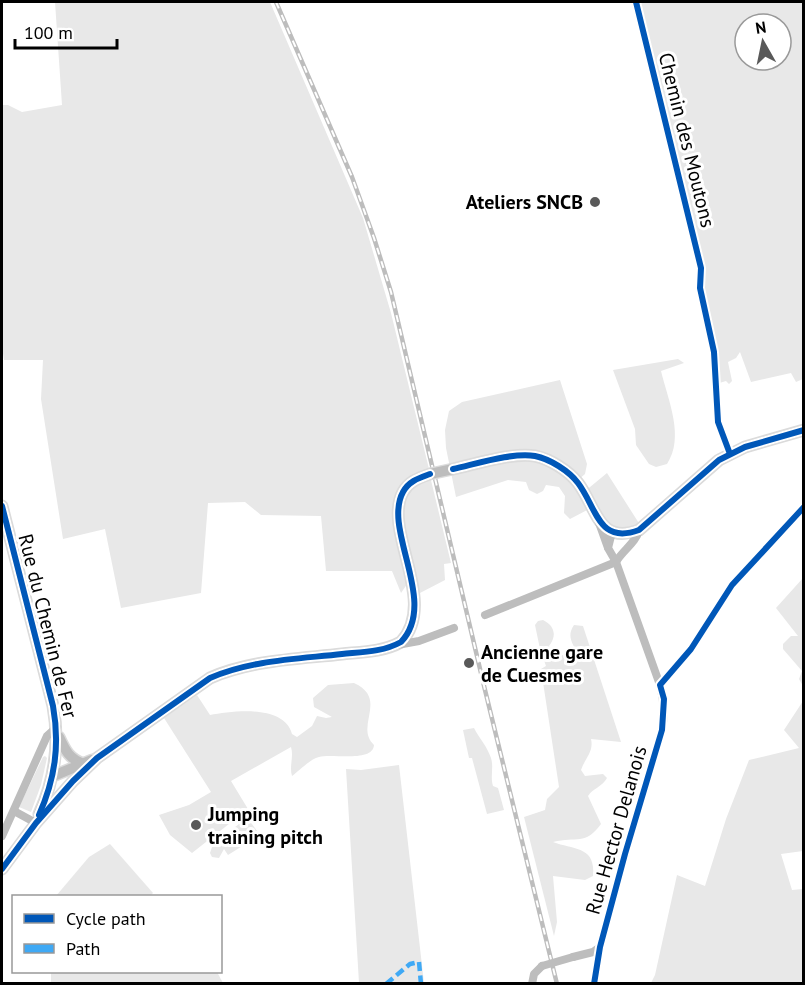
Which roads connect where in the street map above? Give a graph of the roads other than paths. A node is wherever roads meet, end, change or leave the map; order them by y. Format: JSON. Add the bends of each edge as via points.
{"nodes":[{"id":1,"x":714,"y":352,"type":"dead end"},
{"id":2,"x":804,"y":430,"type":"edge"},
{"id":3,"x":730,"y":454,"type":"junction"},
{"id":4,"x":2,"y":506,"type":"edge"},
{"id":5,"x":804,"y":507,"type":"edge"},
{"id":6,"x":598,"y":520,"type":"junction"},
{"id":7,"x":639,"y":530,"type":"junction"},
{"id":8,"x":616,"y":533,"type":"junction"},
{"id":9,"x":608,"y":548,"type":"junction"},
{"id":10,"x":621,"y":553,"type":"junction"},
{"id":11,"x":615,"y":562,"type":"junction"},
{"id":12,"x":485,"y":615,"type":"dead end"},
{"id":13,"x":454,"y":628,"type":"dead end"},
{"id":14,"x":394,"y":646,"type":"junction"},
{"id":15,"x":660,"y":685,"type":"junction"},
{"id":16,"x":57,"y":730,"type":"junction"},
{"id":17,"x":97,"y":758,"type":"junction"},
{"id":18,"x":84,"y":764,"type":"junction"},
{"id":19,"x":53,"y":776,"type":"junction"},
{"id":20,"x":73,"y":781,"type":"junction"},
{"id":21,"x":14,"y":811,"type":"junction"},
{"id":22,"x":36,"y":823,"type":"junction"},
{"id":23,"x":2,"y":836,"type":"edge"},
{"id":24,"x":2,"y":869,"type":"edge"},
{"id":25,"x":600,"y":947,"type":"junction"},
{"id":26,"x":532,"y":984,"type":"edge"},
{"id":27,"x":594,"y":984,"type":"edge"}],
"edges":[{"from":1,"to":3,"type":"street","via":[[718,422]]},
{"from":2,"to":3,"type":"main road"},
{"from":3,"to":7,"type":"main road","via":[[708,468]]},
{"from":4,"to":16,"type":"main road","name":"Rue du Chemin de Fer"},
{"from":5,"to":15,"type":"street","via":[[732,585],[691,649]]},
{"from":6,"to":8,"type":"main road"},
{"from":6,"to":9,"type":"street","name":"Rue Hector Delanois"},
{"from":6,"to":14,"type":"main road","bridge":true,"via":[[577,481],[536,456],[514,456],[417,478],[402,492],[399,504],[412,576],[413,613],[404,639]]},
{"from":7,"to":8,"type":"main road"},
{"from":7,"to":10,"type":"street","via":[[638,537]]},
{"from":8,"to":9,"type":"street"},
{"from":8,"to":10,"type":"street"},
{"from":9,"to":11,"type":"street","name":"Rue Hector Delanois"},
{"from":10,"to":11,"type":"street"},
{"from":11,"to":12,"type":"street"},
{"from":11,"to":15,"type":"street","name":"Rue Hector Delanois"},
{"from":13,"to":14,"type":"street"},
{"from":14,"to":17,"type":"main road","via":[[260,663],[224,672]]},
{"from":15,"to":25,"type":"street","name":"Rue Hector Delanois","via":[[664,699],[662,730]]},
{"from":16,"to":18,"type":"main road","via":[[68,755]]},
{"from":16,"to":19,"type":"main road","name":"Rue du Chemin de Fer"},
{"from":16,"to":21,"type":"street","via":[[47,736]]},
{"from":17,"to":18,"type":"main road"},
{"from":17,"to":20,"type":"main road"},
{"from":18,"to":19,"type":"main road"},
{"from":19,"to":20,"type":"main road","via":[[64,782]]},
{"from":19,"to":22,"type":"main road","name":"Rue du Chemin de Fer"},
{"from":20,"to":22,"type":"main road"},
{"from":21,"to":22,"type":"street"},
{"from":21,"to":23,"type":"street"},
{"from":22,"to":24,"type":"main road"},
{"from":25,"to":26,"type":"street","bridge":true,"via":[[542,966],[534,974]]},
{"from":25,"to":27,"type":"street","name":"Rue Hector Delanois"}]}
